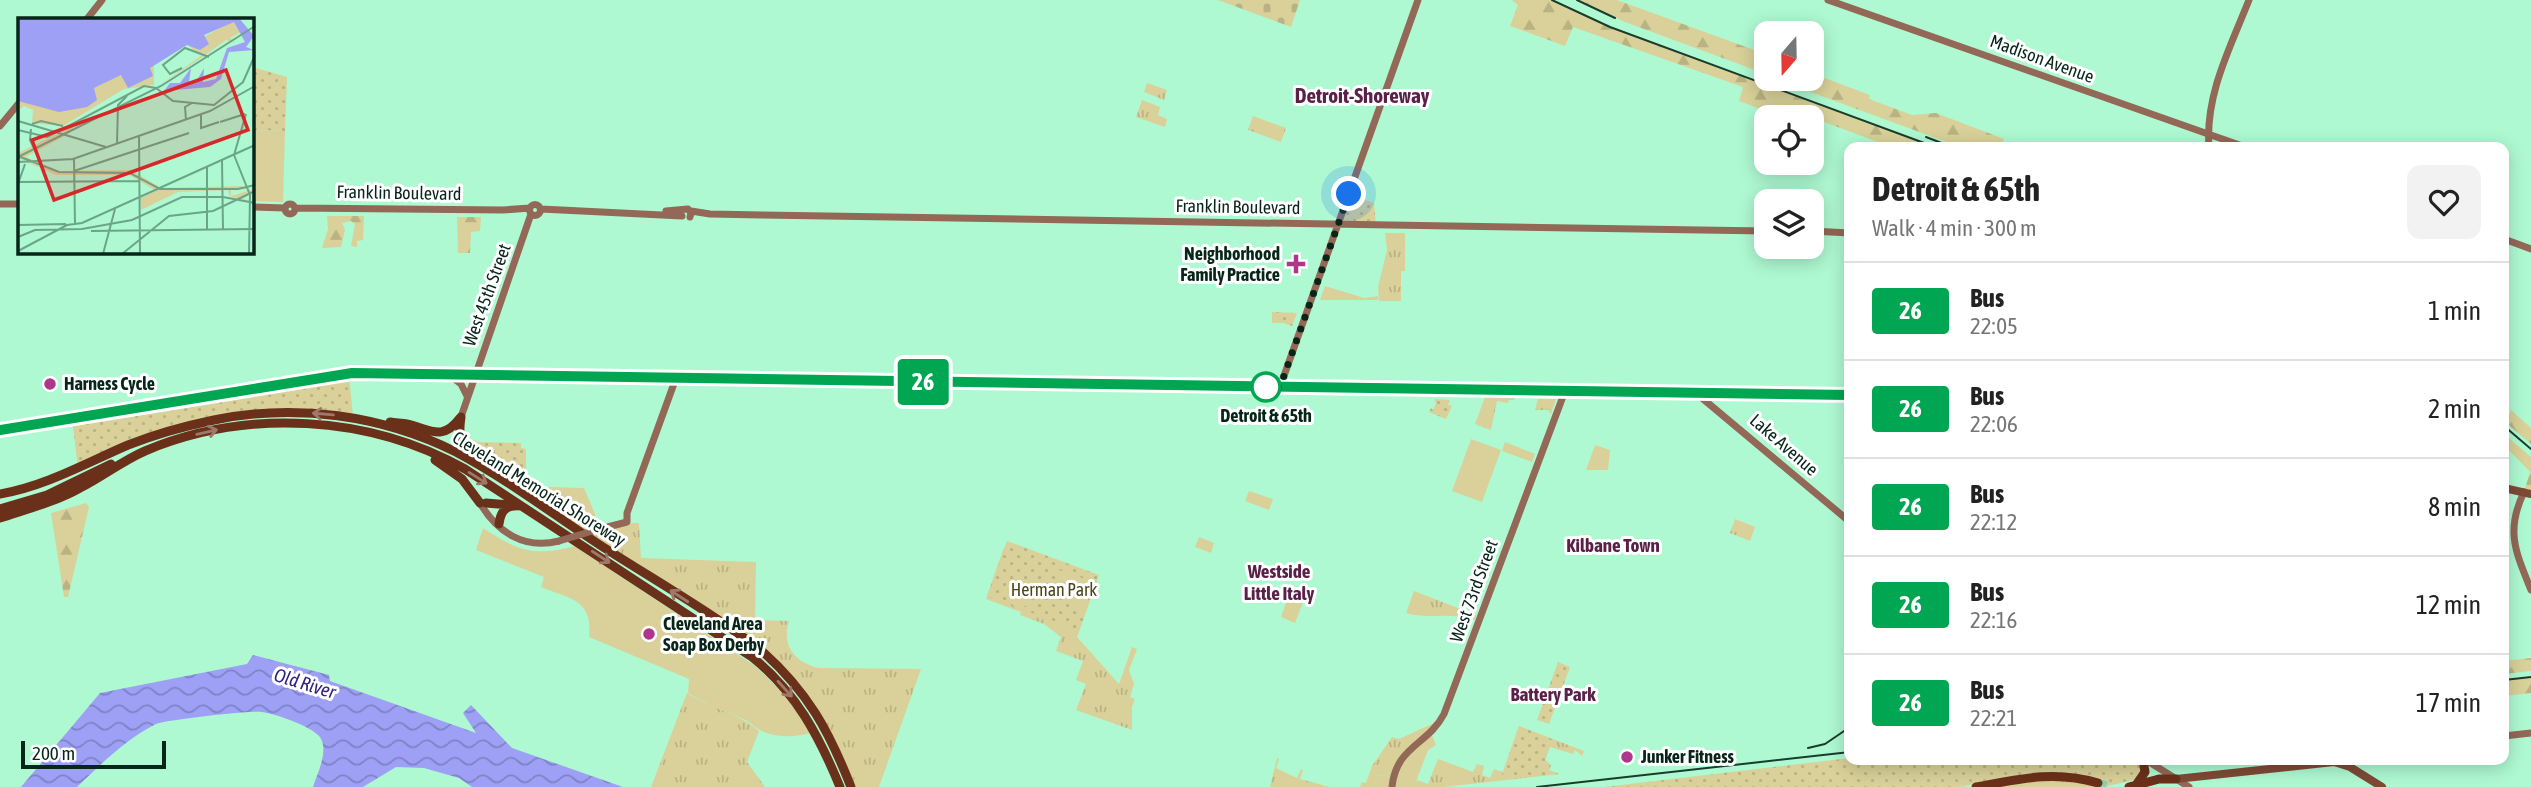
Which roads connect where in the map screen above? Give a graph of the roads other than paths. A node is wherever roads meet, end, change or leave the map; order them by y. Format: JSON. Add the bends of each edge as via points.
{"nodes":[{"id":1,"x":102,"y":0,"type":"edge"},
{"id":2,"x":1418,"y":0,"type":"edge"},
{"id":3,"x":1828,"y":0,"type":"edge"},
{"id":4,"x":2249,"y":0,"type":"edge"},
{"id":5,"x":88,"y":18,"type":"edge"},
{"id":6,"x":18,"y":104,"type":"edge"},
{"id":7,"x":0,"y":126,"type":"edge"},
{"id":8,"x":2208,"y":134,"type":"junction"},
{"id":9,"x":2209,"y":142,"type":"edge"},
{"id":10,"x":2231,"y":142,"type":"edge"},
{"id":11,"x":0,"y":204,"type":"edge"},
{"id":12,"x":18,"y":204,"type":"edge"},
{"id":13,"x":254,"y":207,"type":"edge"},
{"id":14,"x":535,"y":212,"type":"junction"},
{"id":15,"x":1338,"y":225,"type":"junction"},
{"id":16,"x":1754,"y":231,"type":"edge"},
{"id":17,"x":1824,"y":232,"type":"edge"},
{"id":18,"x":1844,"y":233,"type":"edge"},
{"id":19,"x":2509,"y":241,"type":"edge"},
{"id":20,"x":2531,"y":249,"type":"edge"},
{"id":21,"x":447,"y":374,"type":"junction"},
{"id":22,"x":475,"y":374,"type":"junction"},
{"id":23,"x":676,"y":378,"type":"junction"},
{"id":24,"x":1280,"y":387,"type":"junction"},
{"id":25,"x":1565,"y":391,"type":"junction"},
{"id":26,"x":1696,"y":393,"type":"junction"},
{"id":27,"x":1844,"y":395,"type":"edge"},
{"id":28,"x":467,"y":398,"type":"junction"},
{"id":29,"x":461,"y":417,"type":"junction"},
{"id":30,"x":367,"y":421,"type":"junction"},
{"id":31,"x":299,"y":423,"type":"junction"},
{"id":32,"x":0,"y":430,"type":"edge"},
{"id":33,"x":114,"y":452,"type":"junction"},
{"id":34,"x":142,"y":452,"type":"junction"},
{"id":35,"x":2509,"y":489,"type":"edge"},
{"id":36,"x":2527,"y":493,"type":"edge"},
{"id":37,"x":0,"y":494,"type":"edge"},
{"id":38,"x":483,"y":503,"type":"junction"},
{"id":39,"x":510,"y":505,"type":"junction"},
{"id":40,"x":541,"y":505,"type":"junction"},
{"id":41,"x":0,"y":506,"type":"edge"},
{"id":42,"x":523,"y":506,"type":"junction"},
{"id":43,"x":1844,"y":517,"type":"edge"},
{"id":44,"x":0,"y":518,"type":"edge"},
{"id":45,"x":502,"y":528,"type":"junction"},
{"id":46,"x":2531,"y":590,"type":"edge"},
{"id":47,"x":2531,"y":733,"type":"edge"},
{"id":48,"x":2509,"y":735,"type":"edge"},
{"id":49,"x":2145,"y":765,"type":"edge"},
{"id":50,"x":2151,"y":765,"type":"edge"},
{"id":51,"x":2302,"y":765,"type":"edge"},
{"id":52,"x":2354,"y":765,"type":"edge"},
{"id":53,"x":2098,"y":783,"type":"dead end"},
{"id":54,"x":2174,"y":783,"type":"edge"},
{"id":55,"x":2132,"y":786,"type":"edge"},
{"id":56,"x":840,"y":787,"type":"edge"},
{"id":57,"x":851,"y":787,"type":"edge"},
{"id":58,"x":1392,"y":787,"type":"edge"},
{"id":59,"x":1976,"y":787,"type":"edge"},
{"id":60,"x":2189,"y":787,"type":"edge"},
{"id":61,"x":2382,"y":787,"type":"edge"}],
"edges":[{"from":1,"to":5,"type":"street"},
{"from":2,"to":15,"type":"street"},
{"from":3,"to":8,"type":"street","name":"Madison Avenue"},
{"from":4,"to":8,"type":"street","via":[[2211,96]]},
{"from":6,"to":7,"type":"street"},
{"from":8,"to":9,"type":"street"},
{"from":8,"to":10,"type":"street","name":"Madison Avenue"},
{"from":11,"to":12,"type":"street"},
{"from":13,"to":14,"type":"street","name":"Franklin Boulevard","via":[[285,208],[290,204],[295,208]]},
{"from":14,"to":15,"type":"street","name":"Franklin Boulevard"},
{"from":14,"to":22,"type":"street","name":"West 45th Street"},
{"from":15,"to":16,"type":"street","name":"Franklin Boulevard"},
{"from":15,"to":24,"type":"street"},
{"from":17,"to":18,"type":"street"},
{"from":19,"to":20,"type":"street"},
{"from":21,"to":22,"type":"main road"},
{"from":21,"to":28,"type":"street","via":[[461,384]]},
{"from":21,"to":32,"type":"main road","via":[[349,374]]},
{"from":22,"to":23,"type":"main road"},
{"from":22,"to":28,"type":"street","name":"West 45th Street"},
{"from":23,"to":24,"type":"main road"},
{"from":23,"to":45,"type":"street","bridge":true,"via":[[627,523],[544,544],[529,543]]},
{"from":24,"to":25,"type":"main road"},
{"from":25,"to":26,"type":"main road"},
{"from":25,"to":58,"type":"street","name":"West 73rd Street","via":[[1444,714],[1431,733],[1402,758]]},
{"from":26,"to":27,"type":"main road"},
{"from":26,"to":43,"type":"street","name":"Lake Avenue"},
{"from":28,"to":29,"type":"street","name":"West 45th Street"},
{"from":29,"to":30,"type":"highway","via":[[439,433],[407,424]]},
{"from":29,"to":40,"type":"highway","via":[[459,435],[466,451]]},
{"from":30,"to":33,"type":"highway","name":"Cleveland Memorial Shoreway","one_way":true,"via":[[314,413],[251,414],[182,427]]},
{"from":30,"to":40,"type":"highway","name":"Cleveland Memorial Shoreway","via":[[401,429],[451,450]]},
{"from":34,"to":31,"type":"highway","name":"Cleveland Memorial Shoreway","one_way":true,"via":[[221,429]]},
{"from":31,"to":38,"type":"highway","via":[[375,438],[424,455],[457,475]]},
{"from":31,"to":42,"type":"highway","name":"Cleveland Memorial Shoreway","one_way":true,"via":[[359,430],[409,443],[457,465]]},
{"from":33,"to":37,"type":"highway","name":"Cleveland Memorial Shoreway","via":[[41,484]]},
{"from":33,"to":41,"type":"highway","via":[[58,486]]},
{"from":34,"to":41,"type":"highway","via":[[54,492]]},
{"from":34,"to":44,"type":"highway","name":"Cleveland Memorial Shoreway","via":[[61,498]]},
{"from":35,"to":36,"type":"main road"},
{"from":36,"to":46,"type":"street","via":[[2515,514],[2514,536]]},
{"from":38,"to":39,"type":"highway"},
{"from":38,"to":45,"type":"street","via":[[493,523]]},
{"from":39,"to":42,"type":"highway"},
{"from":39,"to":45,"type":"highway","via":[[501,513]]},
{"from":57,"to":40,"type":"highway","name":"Cleveland Memorial Shoreway","one_way":true,"via":[[821,719],[774,662]]},
{"from":42,"to":56,"type":"highway","name":"Cleveland Memorial Shoreway","one_way":true,"via":[[765,668],[810,722]]},
{"from":47,"to":48,"type":"street"},
{"from":49,"to":55,"type":"highway","via":[[2145,772]]},
{"from":50,"to":54,"type":"street"},
{"from":51,"to":54,"type":"main road"},
{"from":52,"to":61,"type":"main road"},
{"from":53,"to":59,"type":"highway","via":[[2040,775]]},
{"from":54,"to":55,"type":"highway","via":[[2159,779]]},
{"from":54,"to":60,"type":"street"}]}
